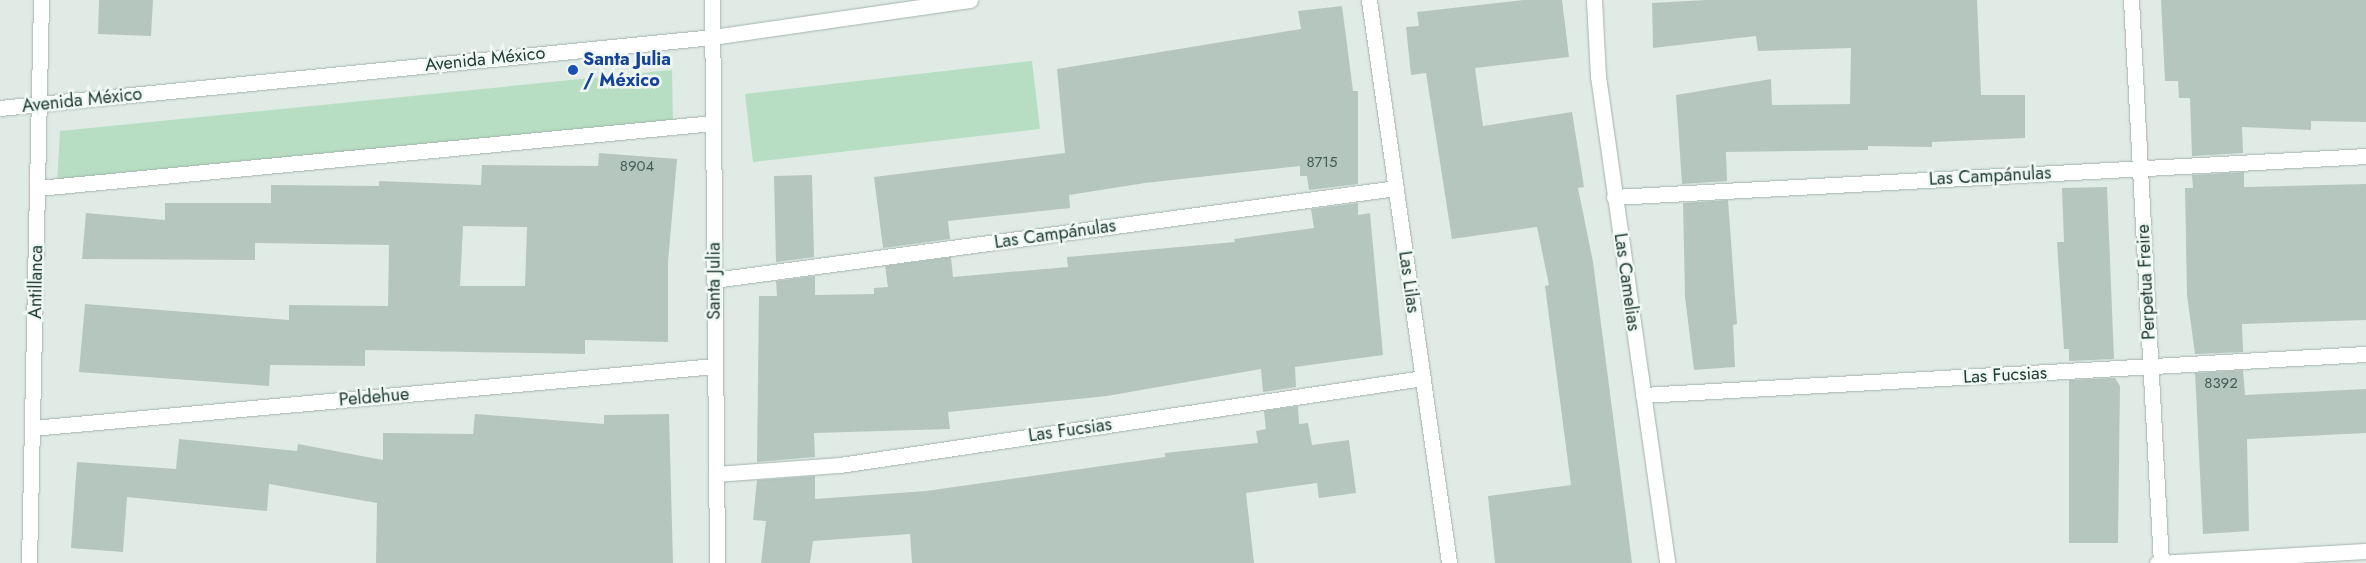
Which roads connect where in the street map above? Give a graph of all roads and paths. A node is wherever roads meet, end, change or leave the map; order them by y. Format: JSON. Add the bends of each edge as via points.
{"nodes":[{"id":1,"x":42,"y":0,"type":"edge"},
{"id":2,"x":712,"y":0,"type":"edge"},
{"id":3,"x":970,"y":0,"type":"edge"},
{"id":4,"x":1369,"y":0,"type":"edge"},
{"id":5,"x":1594,"y":0,"type":"edge"},
{"id":6,"x":2131,"y":0,"type":"edge"},
{"id":7,"x":712,"y":37,"type":"junction"},
{"id":8,"x":39,"y":104,"type":"junction"},
{"id":9,"x":0,"y":108,"type":"edge"},
{"id":10,"x":713,"y":123,"type":"junction"},
{"id":11,"x":2366,"y":156,"type":"edge"},
{"id":12,"x":2140,"y":168,"type":"junction"},
{"id":13,"x":38,"y":188,"type":"junction"},
{"id":14,"x":1396,"y":188,"type":"junction"},
{"id":15,"x":1614,"y":197,"type":"junction"},
{"id":16,"x":714,"y":280,"type":"junction"},
{"id":17,"x":2366,"y":354,"type":"edge"},
{"id":18,"x":715,"y":366,"type":"junction"},
{"id":19,"x":2150,"y":366,"type":"junction"},
{"id":20,"x":1423,"y":378,"type":"junction"},
{"id":21,"x":1643,"y":396,"type":"junction"},
{"id":22,"x":32,"y":428,"type":"junction"},
{"id":23,"x":716,"y":474,"type":"junction"},
{"id":24,"x":2366,"y":551,"type":"edge"},
{"id":25,"x":29,"y":563,"type":"edge"},
{"id":26,"x":717,"y":563,"type":"edge"},
{"id":27,"x":1450,"y":563,"type":"edge"},
{"id":28,"x":1667,"y":563,"type":"edge"},
{"id":29,"x":2160,"y":563,"type":"edge"}],
"edges":[{"from":1,"to":8,"type":"street","name":"Antillanca"},
{"from":2,"to":7,"type":"street","name":"Santa Julia"},
{"from":3,"to":7,"type":"street","name":"Avenida México"},
{"from":4,"to":14,"type":"street","name":"Las Lilas"},
{"from":5,"to":15,"type":"street","name":"Las Camelias","via":[[1598,76]]},
{"from":6,"to":12,"type":"street","name":"Perpetua Freire"},
{"from":7,"to":8,"type":"street","name":"Avenida México"},
{"from":7,"to":10,"type":"street","name":"Santa Julia"},
{"from":8,"to":9,"type":"street","name":"Avenida México"},
{"from":8,"to":13,"type":"street","name":"Antillanca"},
{"from":10,"to":13,"type":"street"},
{"from":10,"to":16,"type":"street","name":"Santa Julia"},
{"from":11,"to":12,"type":"street","name":"Las Campánulas"},
{"from":12,"to":15,"type":"street","name":"Las Campánulas"},
{"from":12,"to":19,"type":"street","name":"Perpetua Freire"},
{"from":13,"to":22,"type":"street","name":"Antillanca"},
{"from":14,"to":16,"type":"street","name":"Las Campánulas"},
{"from":14,"to":20,"type":"street","name":"Las Lilas"},
{"from":15,"to":21,"type":"street","name":"Las Camelias"},
{"from":16,"to":18,"type":"street","name":"Santa Julia"},
{"from":17,"to":19,"type":"street","name":"Las Fucsias"},
{"from":18,"to":22,"type":"street","name":"Peldehue"},
{"from":18,"to":23,"type":"street","name":"Santa Julia"},
{"from":19,"to":21,"type":"street","name":"Las Fucsias"},
{"from":19,"to":29,"type":"street","name":"Perpetua Freire"},
{"from":20,"to":23,"type":"street","name":"Las Fucsias","via":[[840,464]]},
{"from":20,"to":27,"type":"street","name":"Las Lilas"},
{"from":21,"to":28,"type":"street","name":"Las Camelias"},
{"from":22,"to":25,"type":"street","name":"Antillanca"},
{"from":23,"to":26,"type":"street","name":"Santa Julia"},
{"from":24,"to":29,"type":"street"}]}
